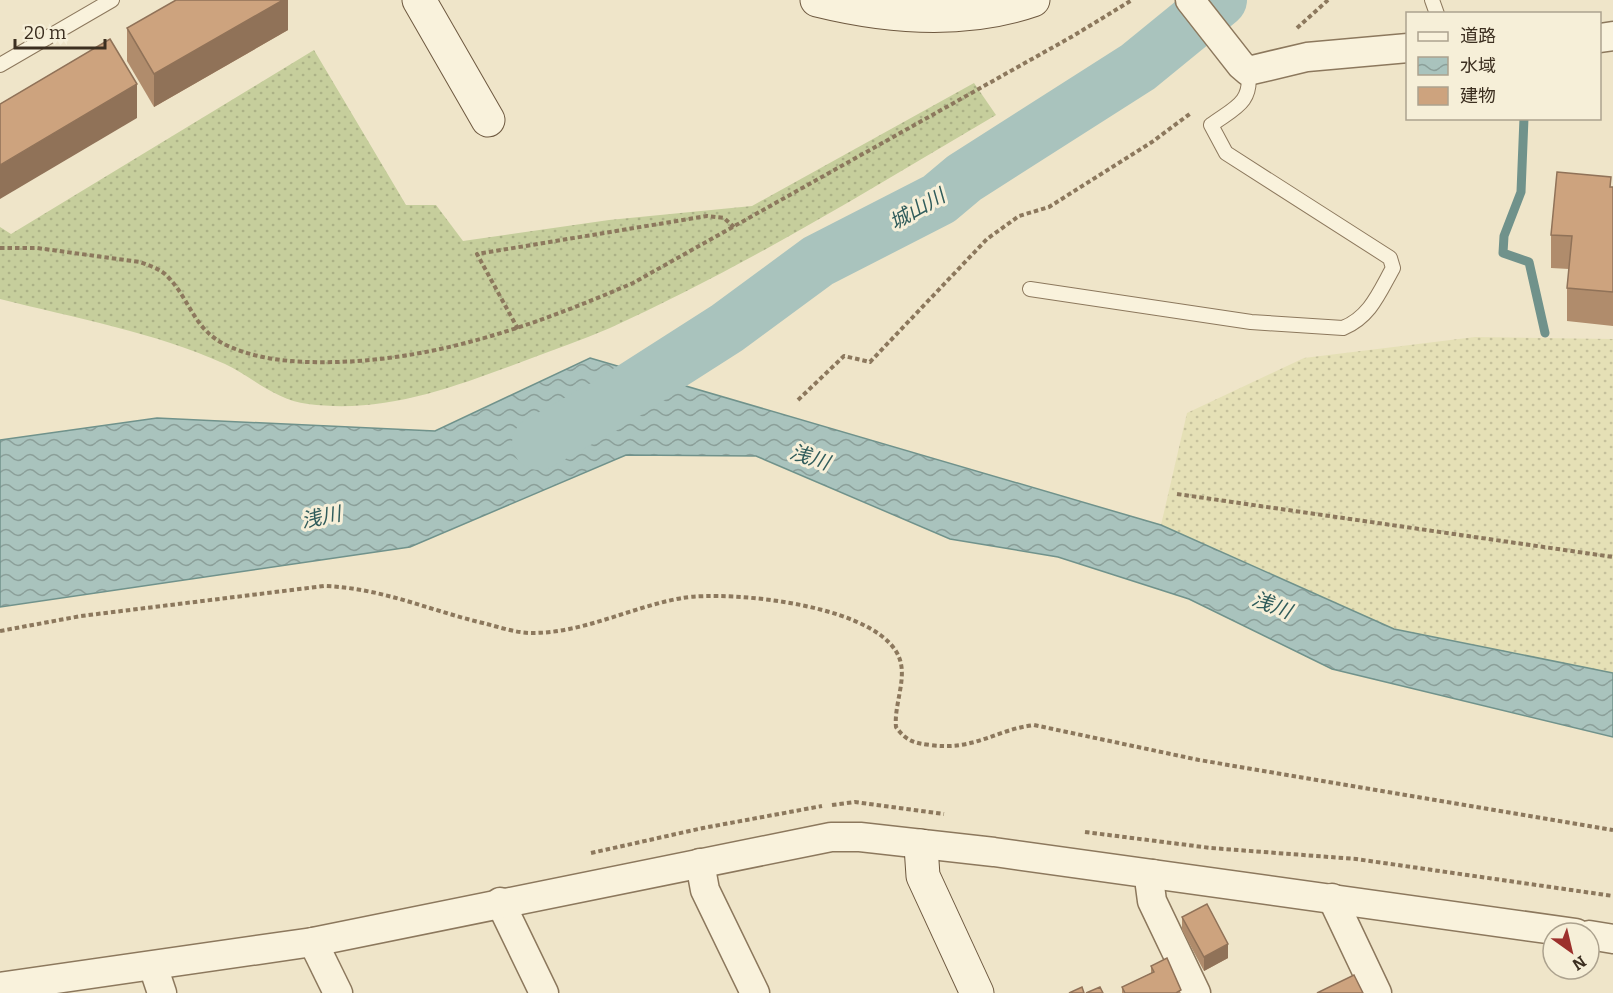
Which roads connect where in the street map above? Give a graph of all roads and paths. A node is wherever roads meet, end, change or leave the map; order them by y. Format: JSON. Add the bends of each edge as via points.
{"nodes":[{"id":1,"x":112,"y":0,"type":"edge"},
{"id":2,"x":419,"y":0,"type":"edge"},
{"id":3,"x":817,"y":0,"type":"edge"},
{"id":4,"x":1033,"y":0,"type":"edge"},
{"id":5,"x":1132,"y":0,"type":"edge"},
{"id":6,"x":1190,"y":0,"type":"edge"},
{"id":7,"x":1406,"y":48,"type":"edge"},
{"id":8,"x":0,"y":65,"type":"edge"},
{"id":9,"x":1244,"y":68,"type":"junction"},
{"id":10,"x":1197,"y":109,"type":"dead end"},
{"id":11,"x":488,"y":120,"type":"dead end"},
{"id":12,"x":734,"y":227,"type":"junction"},
{"id":13,"x":0,"y":248,"type":"edge"},
{"id":14,"x":1030,"y":289,"type":"dead end"},
{"id":15,"x":518,"y":329,"type":"junction"},
{"id":16,"x":798,"y":400,"type":"dead end"},
{"id":17,"x":1177,"y":494,"type":"dead end"},
{"id":18,"x":1613,"y":557,"type":"edge"},
{"id":19,"x":0,"y":631,"type":"edge"},
{"id":20,"x":1613,"y":830,"type":"edge"},
{"id":21,"x":921,"y":846,"type":"junction"},
{"id":22,"x":700,"y":863,"type":"junction"},
{"id":23,"x":1153,"y":874,"type":"junction"},
{"id":24,"x":1332,"y":898,"type":"junction"},
{"id":25,"x":500,"y":902,"type":"junction"},
{"id":26,"x":1541,"y":928,"type":"edge"},
{"id":27,"x":314,"y":942,"type":"junction"},
{"id":28,"x":153,"y":966,"type":"junction"},
{"id":29,"x":0,"y":987,"type":"edge"},
{"id":30,"x":162,"y":993,"type":"edge"},
{"id":31,"x":338,"y":993,"type":"edge"},
{"id":32,"x":544,"y":993,"type":"edge"},
{"id":33,"x":755,"y":993,"type":"edge"},
{"id":34,"x":977,"y":993,"type":"edge"},
{"id":35,"x":1196,"y":993,"type":"edge"},
{"id":36,"x":1377,"y":993,"type":"edge"}],
"edges":[{"from":1,"to":8,"type":"lane"},
{"from":2,"to":11,"type":"street"},
{"from":3,"to":4,"type":"street","via":[[888,14],[945,16]]},
{"from":5,"to":12,"type":"path"},
{"from":6,"to":9,"type":"street"},
{"from":7,"to":9,"type":"street","via":[[1307,57]]},
{"from":9,"to":14,"type":"lane","via":[[1251,86],[1245,100],[1210,125],[1227,153],[1390,258],[1393,268],[1366,315],[1343,328],[1251,322]]},
{"from":10,"to":16,"type":"path","via":[[1049,207],[1018,216],[987,239],[870,362],[844,356]]},
{"from":12,"to":15,"type":"path","via":[[633,283]]},
{"from":12,"to":15,"type":"path","via":[[724,218],[708,216],[477,254]]},
{"from":13,"to":15,"type":"path","via":[[37,248],[140,262],[156,268],[168,276],[204,331],[242,352],[263,357],[307,363],[416,356]]},
{"from":17,"to":18,"type":"path"},
{"from":19,"to":20,"type":"path","via":[[104,613],[324,586],[364,588],[466,619],[530,633],[579,628],[682,598],[745,597],[838,615],[863,623],[882,635],[901,664],[896,727],[904,738],[915,743],[952,748],[1034,725],[1209,762]]},
{"from":21,"to":22,"type":"street","via":[[831,837]]},
{"from":21,"to":23,"type":"street"},
{"from":21,"to":34,"type":"street","via":[[923,876]]},
{"from":22,"to":25,"type":"street"},
{"from":22,"to":33,"type":"street","via":[[705,890]]},
{"from":23,"to":24,"type":"street"},
{"from":23,"to":35,"type":"street","via":[[1152,900]]},
{"from":24,"to":26,"type":"street"},
{"from":24,"to":36,"type":"street"},
{"from":25,"to":27,"type":"street"},
{"from":25,"to":32,"type":"street"},
{"from":27,"to":28,"type":"street"},
{"from":27,"to":31,"type":"street"},
{"from":28,"to":29,"type":"street"},
{"from":28,"to":30,"type":"street"}]}
